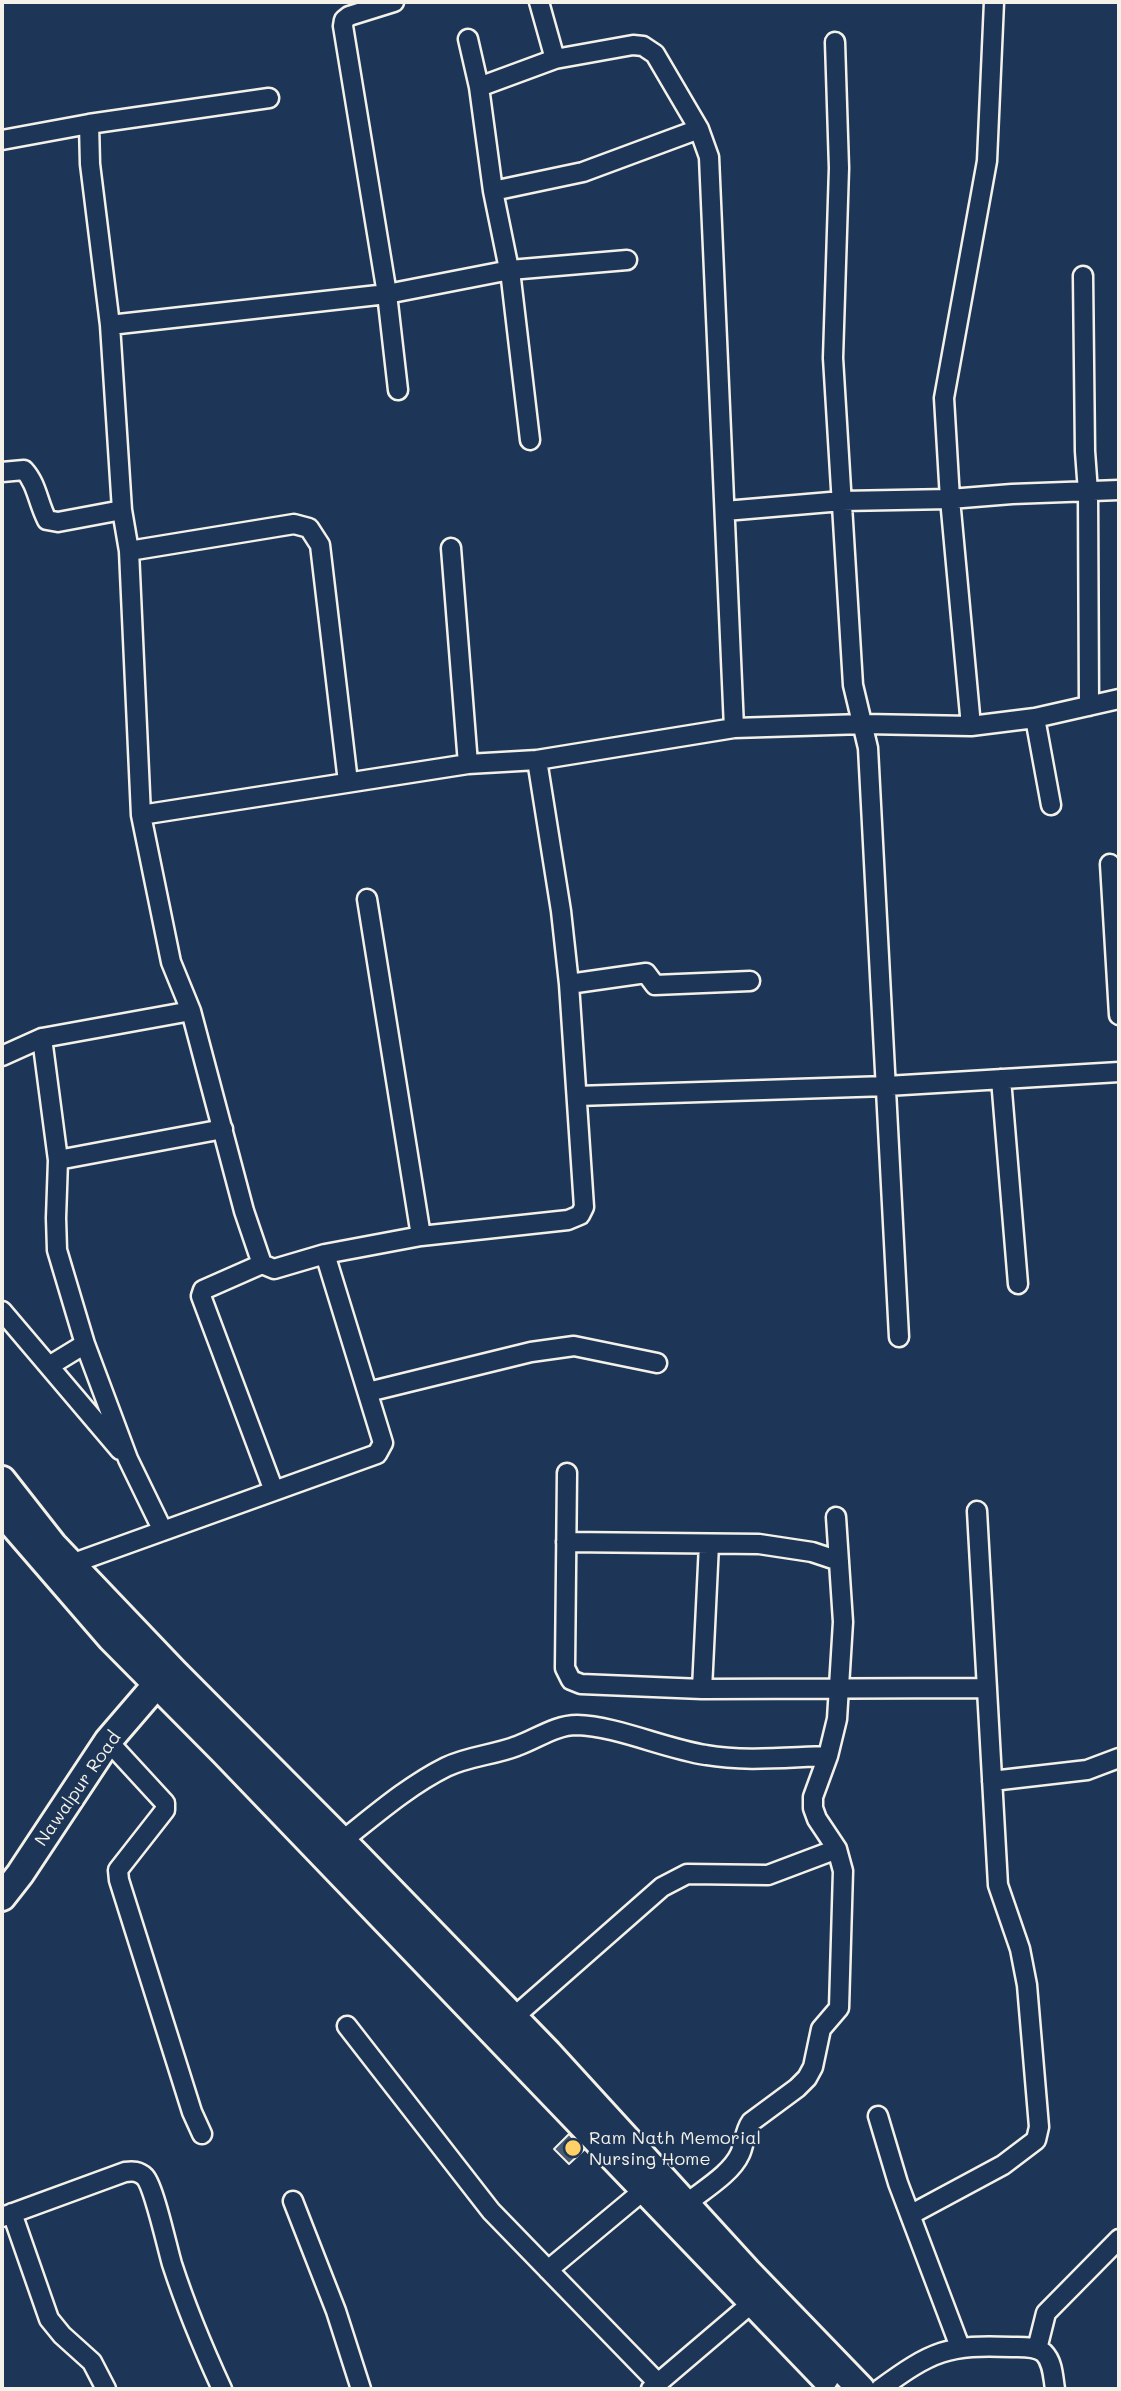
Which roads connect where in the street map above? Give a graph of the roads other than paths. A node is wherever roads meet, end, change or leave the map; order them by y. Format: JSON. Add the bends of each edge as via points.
{"nodes":[{"id":1,"x":394,"y":2,"type":"edge"},
{"id":2,"x":539,"y":2,"type":"edge"},
{"id":3,"x":995,"y":2,"type":"edge"},
{"id":4,"x":468,"y":39,"type":"dead end"},
{"id":5,"x":835,"y":42,"type":"dead end"},
{"id":6,"x":555,"y":59,"type":"junction"},
{"id":7,"x":479,"y":87,"type":"junction"},
{"id":8,"x":269,"y":98,"type":"dead end"},
{"id":9,"x":89,"y":124,"type":"junction"},
{"id":10,"x":699,"y":129,"type":"junction"},
{"id":11,"x":2,"y":140,"type":"edge"},
{"id":12,"x":493,"y":191,"type":"junction"},
{"id":13,"x":627,"y":260,"type":"dead end"},
{"id":14,"x":510,"y":270,"type":"junction"},
{"id":15,"x":1083,"y":276,"type":"dead end"},
{"id":16,"x":387,"y":294,"type":"junction"},
{"id":17,"x":110,"y":325,"type":"junction"},
{"id":18,"x":398,"y":390,"type":"dead end"},
{"id":19,"x":530,"y":440,"type":"dead end"},
{"id":20,"x":2,"y":472,"type":"edge"},
{"id":21,"x":1119,"y":490,"type":"edge"},
{"id":22,"x":1088,"y":492,"type":"junction"},
{"id":23,"x":950,"y":499,"type":"junction"},
{"id":24,"x":842,"y":501,"type":"junction"},
{"id":25,"x":122,"y":510,"type":"junction"},
{"id":26,"x":725,"y":511,"type":"junction"},
{"id":27,"x":451,"y":548,"type":"dead end"},
{"id":28,"x":129,"y":551,"type":"junction"},
{"id":29,"x":1119,"y":699,"type":"edge"},
{"id":30,"x":1089,"y":706,"type":"junction"},
{"id":31,"x":1035,"y":718,"type":"junction"},
{"id":32,"x":864,"y":724,"type":"junction"},
{"id":33,"x":971,"y":726,"type":"junction"},
{"id":34,"x":734,"y":728,"type":"junction"},
{"id":35,"x":537,"y":760,"type":"junction"},
{"id":36,"x":468,"y":764,"type":"junction"},
{"id":37,"x":348,"y":782,"type":"junction"},
{"id":38,"x":1051,"y":805,"type":"dead end"},
{"id":39,"x":141,"y":815,"type":"junction"},
{"id":40,"x":1110,"y":864,"type":"dead end"},
{"id":41,"x":367,"y":899,"type":"dead end"},
{"id":42,"x":750,"y":981,"type":"dead end"},
{"id":43,"x":569,"y":984,"type":"junction"},
{"id":44,"x":191,"y":1011,"type":"junction"},
{"id":45,"x":1119,"y":1015,"type":"edge"},
{"id":46,"x":42,"y":1038,"type":"junction"},
{"id":47,"x":2,"y":1056,"type":"edge"},
{"id":48,"x":1119,"y":1072,"type":"edge"},
{"id":49,"x":1000,"y":1079,"type":"junction"},
{"id":50,"x":887,"y":1086,"type":"junction"},
{"id":51,"x":576,"y":1096,"type":"junction"},
{"id":52,"x":223,"y":1129,"type":"junction"},
{"id":53,"x":58,"y":1160,"type":"junction"},
{"id":54,"x":421,"y":1236,"type":"junction"},
{"id":55,"x":325,"y":1254,"type":"junction"},
{"id":56,"x":262,"y":1264,"type":"junction"},
{"id":57,"x":1018,"y":1284,"type":"dead end"},
{"id":58,"x":2,"y":1311,"type":"edge"},
{"id":59,"x":899,"y":1338,"type":"dead end"},
{"id":60,"x":85,"y":1344,"type":"junction"},
{"id":61,"x":657,"y":1363,"type":"dead end"},
{"id":62,"x":49,"y":1366,"type":"junction"},
{"id":63,"x":368,"y":1392,"type":"junction"},
{"id":64,"x":128,"y":1460,"type":"junction"},
{"id":65,"x":566,"y":1473,"type":"dead end"},
{"id":66,"x":2,"y":1480,"type":"edge"},
{"id":67,"x":274,"y":1491,"type":"junction"},
{"id":68,"x":2,"y":1511,"type":"edge"},
{"id":69,"x":977,"y":1511,"type":"dead end"},
{"id":70,"x":836,"y":1517,"type":"dead end"},
{"id":71,"x":163,"y":1531,"type":"junction"},
{"id":72,"x":566,"y":1542,"type":"junction"},
{"id":73,"x":709,"y":1544,"type":"junction"},
{"id":74,"x":839,"y":1561,"type":"junction"},
{"id":75,"x":71,"y":1564,"type":"junction"},
{"id":76,"x":157,"y":1684,"type":"junction"},
{"id":77,"x":987,"y":1688,"type":"junction"},
{"id":78,"x":702,"y":1689,"type":"junction"},
{"id":79,"x":839,"y":1690,"type":"junction"},
{"id":80,"x":108,"y":1741,"type":"junction"},
{"id":81,"x":828,"y":1756,"type":"junction"},
{"id":82,"x":1119,"y":1758,"type":"edge"},
{"id":83,"x":992,"y":1781,"type":"junction"},
{"id":84,"x":342,"y":1841,"type":"junction"},
{"id":85,"x":837,"y":1849,"type":"junction"},
{"id":86,"x":2,"y":1897,"type":"edge"},
{"id":87,"x":514,"y":2017,"type":"junction"},
{"id":88,"x":348,"y":2026,"type":"dead end"},
{"id":89,"x":878,"y":2116,"type":"dead end"},
{"id":90,"x":202,"y":2134,"type":"dead end"},
{"id":91,"x":644,"y":2190,"type":"junction"},
{"id":92,"x":293,"y":2201,"type":"dead end"},
{"id":93,"x":686,"y":2204,"type":"junction"},
{"id":94,"x":7,"y":2215,"type":"edge"},
{"id":95,"x":910,"y":2215,"type":"junction"},
{"id":96,"x":1119,"y":2239,"type":"edge"},
{"id":97,"x":548,"y":2270,"type":"junction"},
{"id":98,"x":752,"y":2303,"type":"junction"},
{"id":99,"x":960,"y":2347,"type":"junction"},
{"id":100,"x":1037,"y":2349,"type":"junction"},
{"id":101,"x":654,"y":2386,"type":"edge"},
{"id":102,"x":106,"y":2389,"type":"edge"},
{"id":103,"x":222,"y":2389,"type":"edge"},
{"id":104,"x":360,"y":2389,"type":"edge"},
{"id":105,"x":836,"y":2389,"type":"edge"},
{"id":106,"x":861,"y":2389,"type":"edge"},
{"id":107,"x":880,"y":2389,"type":"edge"},
{"id":108,"x":1055,"y":2389,"type":"edge"}],
"edges":[{"from":1,"to":16,"type":"street","via":[[349,16],[343,26]]},
{"from":2,"to":6,"type":"street"},
{"from":3,"to":23,"type":"street","via":[[987,160],[944,398]]},
{"from":4,"to":7,"type":"street"},
{"from":5,"to":24,"type":"street","via":[[839,168],[833,358]]},
{"from":6,"to":7,"type":"street"},
{"from":6,"to":10,"type":"street","via":[[643,46],[655,54]]},
{"from":7,"to":12,"type":"street"},
{"from":8,"to":9,"type":"street"},
{"from":9,"to":11,"type":"street"},
{"from":9,"to":17,"type":"street"},
{"from":10,"to":12,"type":"street","via":[[583,172]]},
{"from":10,"to":26,"type":"street","via":[[709,157]]},
{"from":12,"to":14,"type":"street"},
{"from":13,"to":14,"type":"street"},
{"from":14,"to":16,"type":"street"},
{"from":14,"to":19,"type":"street"},
{"from":15,"to":22,"type":"street"},
{"from":16,"to":17,"type":"street"},
{"from":16,"to":18,"type":"street"},
{"from":17,"to":25,"type":"street"},
{"from":20,"to":25,"type":"street","via":[[24,470],[33,479],[47,520]]},
{"from":21,"to":22,"type":"street"},
{"from":22,"to":23,"type":"street"},
{"from":22,"to":30,"type":"street"},
{"from":23,"to":24,"type":"street"},
{"from":23,"to":33,"type":"street"},
{"from":24,"to":26,"type":"street"},
{"from":24,"to":32,"type":"street","via":[[853,685]]},
{"from":25,"to":28,"type":"street"},
{"from":26,"to":34,"type":"street"},
{"from":27,"to":36,"type":"street"},
{"from":28,"to":37,"type":"street","via":[[294,524],[309,528],[320,545]]},
{"from":28,"to":39,"type":"street"},
{"from":29,"to":30,"type":"street"},
{"from":30,"to":31,"type":"street"},
{"from":31,"to":33,"type":"street"},
{"from":31,"to":38,"type":"street"},
{"from":32,"to":33,"type":"street"},
{"from":32,"to":34,"type":"street"},
{"from":32,"to":50,"type":"street"},
{"from":34,"to":35,"type":"street"},
{"from":35,"to":36,"type":"street"},
{"from":35,"to":43,"type":"street"},
{"from":36,"to":37,"type":"street"},
{"from":37,"to":39,"type":"street"},
{"from":39,"to":44,"type":"street","via":[[171,962]]},
{"from":40,"to":45,"type":"street"},
{"from":41,"to":54,"type":"street"},
{"from":42,"to":43,"type":"street","via":[[655,985],[646,974]]},
{"from":43,"to":51,"type":"street"},
{"from":44,"to":46,"type":"street"},
{"from":44,"to":52,"type":"street"},
{"from":46,"to":47,"type":"street"},
{"from":46,"to":53,"type":"street"},
{"from":48,"to":49,"type":"street"},
{"from":49,"to":50,"type":"street"},
{"from":49,"to":57,"type":"street"},
{"from":50,"to":51,"type":"street"},
{"from":50,"to":59,"type":"street"},
{"from":51,"to":54,"type":"street","via":[[584,1207],[580,1215]]},
{"from":52,"to":53,"type":"street"},
{"from":52,"to":56,"type":"street"},
{"from":53,"to":60,"type":"street","via":[[57,1250]]},
{"from":54,"to":55,"type":"street"},
{"from":55,"to":56,"type":"street","via":[[274,1269]]},
{"from":55,"to":63,"type":"street"},
{"from":56,"to":67,"type":"street","via":[[203,1290],[201,1296]]},
{"from":58,"to":62,"type":"street"},
{"from":60,"to":62,"type":"street"},
{"from":60,"to":64,"type":"street"},
{"from":61,"to":63,"type":"street","via":[[574,1346],[531,1352]]},
{"from":62,"to":64,"type":"street"},
{"from":63,"to":67,"type":"street","via":[[381,1450]]},
{"from":64,"to":71,"type":"street"},
{"from":65,"to":72,"type":"street"},
{"from":66,"to":75,"type":"street"},
{"from":67,"to":71,"type":"street"},
{"from":68,"to":76,"type":"street","via":[[111,1638]]},
{"from":69,"to":77,"type":"street"},
{"from":70,"to":74,"type":"street"},
{"from":71,"to":75,"type":"street"},
{"from":72,"to":73,"type":"street"},
{"from":72,"to":78,"type":"street","via":[[565,1668],[571,1680]]},
{"from":73,"to":74,"type":"street","via":[[791,1548]]},
{"from":73,"to":78,"type":"street"},
{"from":74,"to":79,"type":"street","via":[[843,1622]]},
{"from":75,"to":84,"type":"street"},
{"from":76,"to":80,"type":"street","name":"Nawalpur Road"},
{"from":76,"to":91,"type":"street"},
{"from":77,"to":79,"type":"street"},
{"from":77,"to":83,"type":"street"},
{"from":78,"to":79,"type":"street"},
{"from":79,"to":81,"type":"street"},
{"from":80,"to":86,"type":"street","name":"Nawalpur Road"},
{"from":80,"to":90,"type":"street","via":[[165,1803],[165,1810],[118,1870]]},
{"from":81,"to":84,"type":"street","via":[[705,1755],[575,1725],[447,1767],[410,1788]]},
{"from":81,"to":85,"type":"street","via":[[813,1808]]},
{"from":82,"to":83,"type":"street","via":[[1087,1770]]},
{"from":83,"to":95,"type":"street","via":[[998,1885],[1027,1985],[1039,2127],[1036,2140],[1003,2165]]},
{"from":84,"to":87,"type":"street"},
{"from":85,"to":87,"type":"street","via":[[768,1875],[687,1874],[678,1878],[648,1898]]},
{"from":85,"to":93,"type":"street","via":[[843,1871],[839,2008],[821,2029],[807,2078],[751,2122],[739,2157]]},
{"from":87,"to":93,"type":"street"},
{"from":88,"to":97,"type":"street","via":[[491,2211]]},
{"from":89,"to":95,"type":"street"},
{"from":91,"to":97,"type":"street"},
{"from":91,"to":98,"type":"street"},
{"from":92,"to":104,"type":"street","via":[[336,2311]]},
{"from":93,"to":106,"type":"street"},
{"from":94,"to":102,"type":"street","via":[[49,2319],[92,2362]]},
{"from":94,"to":103,"type":"street","via":[[125,2172],[137,2171],[145,2177],[192,2322]]},
{"from":95,"to":99,"type":"street"},
{"from":96,"to":100,"type":"street","via":[[1046,2313]]},
{"from":97,"to":101,"type":"street"},
{"from":98,"to":101,"type":"street"},
{"from":98,"to":105,"type":"street"},
{"from":99,"to":100,"type":"street"},
{"from":99,"to":107,"type":"street","via":[[924,2359]]},
{"from":100,"to":108,"type":"street","via":[[1051,2364]]}]}
